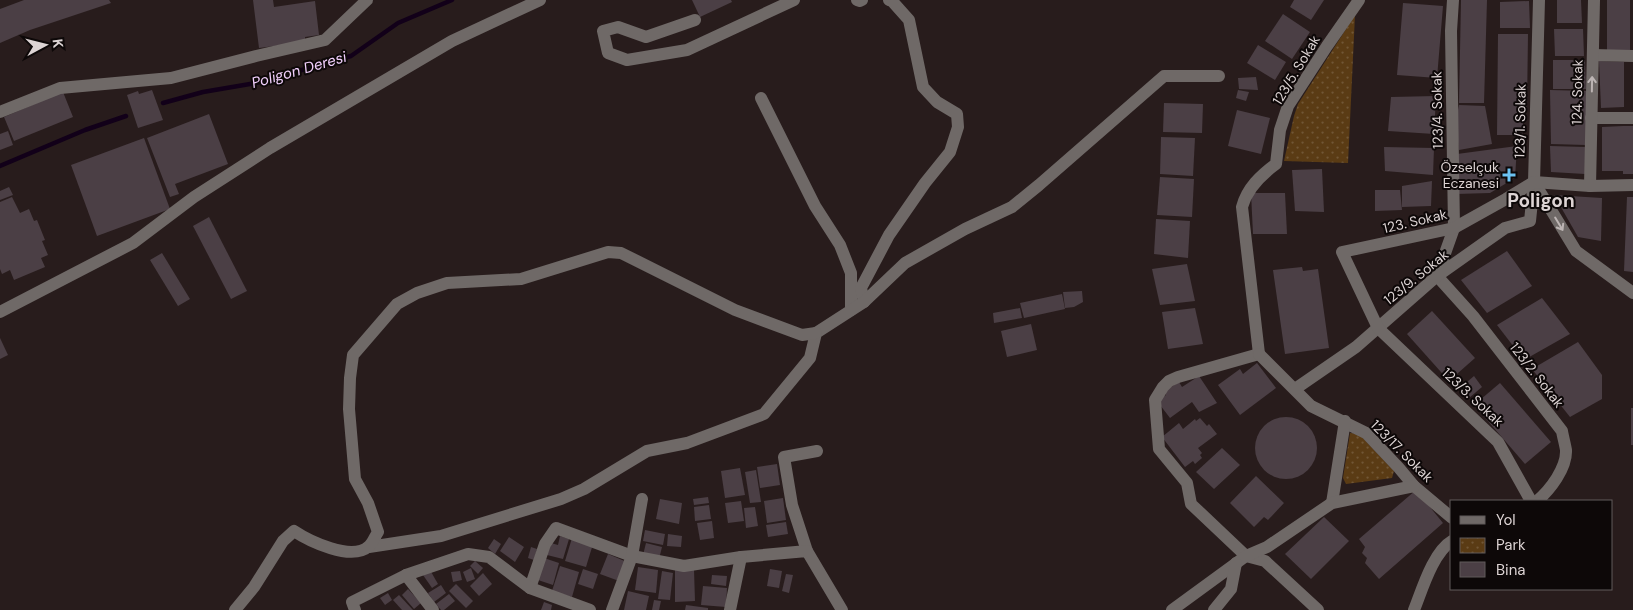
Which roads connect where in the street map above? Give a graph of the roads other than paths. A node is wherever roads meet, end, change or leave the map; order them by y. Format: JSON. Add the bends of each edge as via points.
{"nodes":[{"id":1,"x":367,"y":0,"type":"edge"},
{"id":2,"x":540,"y":0,"type":"edge"},
{"id":3,"x":794,"y":0,"type":"edge"},
{"id":4,"x":856,"y":0,"type":"edge"},
{"id":5,"x":862,"y":0,"type":"edge"},
{"id":6,"x":889,"y":0,"type":"edge"},
{"id":7,"x":1359,"y":0,"type":"edge"},
{"id":8,"x":1453,"y":0,"type":"edge"},
{"id":9,"x":1539,"y":0,"type":"edge"},
{"id":10,"x":1594,"y":0,"type":"edge"},
{"id":11,"x":695,"y":20,"type":"dead end"},
{"id":12,"x":1593,"y":55,"type":"junction"},
{"id":13,"x":1633,"y":56,"type":"edge"},
{"id":14,"x":1219,"y":76,"type":"dead end"},
{"id":15,"x":761,"y":98,"type":"dead end"},
{"id":16,"x":0,"y":112,"type":"edge"},
{"id":17,"x":1591,"y":118,"type":"junction"},
{"id":18,"x":1633,"y":118,"type":"edge"},
{"id":19,"x":1534,"y":182,"type":"junction"},
{"id":20,"x":1633,"y":185,"type":"edge"},
{"id":21,"x":1590,"y":186,"type":"junction"},
{"id":22,"x":1454,"y":228,"type":"junction"},
{"id":23,"x":1437,"y":276,"type":"junction"},
{"id":24,"x":1633,"y":293,"type":"edge"},
{"id":25,"x":864,"y":302,"type":"junction"},
{"id":26,"x":851,"y":310,"type":"junction"},
{"id":27,"x":0,"y":312,"type":"edge"},
{"id":28,"x":1378,"y":328,"type":"junction"},
{"id":29,"x":816,"y":333,"type":"junction"},
{"id":30,"x":1259,"y":354,"type":"junction"},
{"id":31,"x":1296,"y":389,"type":"junction"},
{"id":32,"x":1345,"y":421,"type":"junction"},
{"id":33,"x":817,"y":451,"type":"dead end"},
{"id":34,"x":1414,"y":486,"type":"junction"},
{"id":35,"x":642,"y":499,"type":"dead end"},
{"id":36,"x":1530,"y":500,"type":"edge"},
{"id":37,"x":1538,"y":500,"type":"edge"},
{"id":38,"x":1332,"y":503,"type":"junction"},
{"id":39,"x":1450,"y":516,"type":"edge"},
{"id":40,"x":1450,"y":542,"type":"edge"},
{"id":41,"x":369,"y":547,"type":"junction"},
{"id":42,"x":807,"y":551,"type":"junction"},
{"id":43,"x":632,"y":556,"type":"junction"},
{"id":44,"x":741,"y":557,"type":"junction"},
{"id":45,"x":1241,"y":559,"type":"junction"},
{"id":46,"x":406,"y":575,"type":"junction"},
{"id":47,"x":530,"y":588,"type":"junction"},
{"id":48,"x":734,"y":609,"type":"edge"},
{"id":49,"x":235,"y":610,"type":"edge"},
{"id":50,"x":355,"y":610,"type":"edge"},
{"id":51,"x":434,"y":610,"type":"edge"},
{"id":52,"x":590,"y":610,"type":"edge"},
{"id":53,"x":612,"y":610,"type":"edge"},
{"id":54,"x":842,"y":610,"type":"edge"},
{"id":55,"x":1172,"y":610,"type":"edge"},
{"id":56,"x":1214,"y":610,"type":"edge"},
{"id":57,"x":1318,"y":610,"type":"edge"},
{"id":58,"x":1414,"y":610,"type":"edge"}],
"edges":[{"from":1,"to":16,"type":"street","via":[[325,40],[171,78],[60,88]]},
{"from":2,"to":27,"type":"street","via":[[452,41],[270,148],[194,197],[133,243]]},
{"from":3,"to":11,"type":"street","via":[[687,50],[627,60],[608,53],[603,31],[618,27],[646,37]]},
{"from":4,"to":5,"type":"street"},
{"from":6,"to":25,"type":"street","via":[[909,20],[923,88],[937,102],[957,114],[958,127],[950,152],[889,235],[860,288]]},
{"from":7,"to":30,"type":"street","name":"123/5. Sokak","via":[[1288,106],[1280,130],[1276,164],[1261,175],[1245,197],[1242,207]]},
{"from":8,"to":22,"type":"street","name":"123/4. Sokak"},
{"from":9,"to":19,"type":"street","name":"123/1. Sokak"},
{"from":10,"to":12,"type":"street","name":"124. Sokak"},
{"from":12,"to":13,"type":"street"},
{"from":17,"to":12,"type":"street","name":"124. Sokak","one_way":true},
{"from":14,"to":25,"type":"street","via":[[1164,76],[1012,207],[905,263]]},
{"from":15,"to":26,"type":"street","via":[[815,206],[840,244],[851,273]]},
{"from":17,"to":18,"type":"street"},
{"from":17,"to":21,"type":"street","name":"124. Sokak"},
{"from":19,"to":21,"type":"street"},
{"from":19,"to":22,"type":"street","name":"123. Sokak"},
{"from":19,"to":23,"type":"street","name":"123/9. Sokak","via":[[1530,221],[1505,228]]},
{"from":19,"to":24,"type":"street","one_way":true,"via":[[1576,251]]},
{"from":20,"to":21,"type":"street"},
{"from":22,"to":23,"type":"street","name":"123/4. Sokak"},
{"from":22,"to":28,"type":"street","name":"123. Sokak","via":[[1342,252]]},
{"from":23,"to":28,"type":"street","name":"123/9. Sokak"},
{"from":23,"to":37,"type":"street","name":"123/2. Sokak","via":[[1473,316],[1562,431],[1566,452],[1558,478]]},
{"from":25,"to":26,"type":"street"},
{"from":26,"to":29,"type":"street"},
{"from":28,"to":31,"type":"street","name":"123/9. Sokak"},
{"from":28,"to":36,"type":"street","name":"123/3. Sokak","via":[[1498,442]]},
{"from":29,"to":41,"type":"street","via":[[810,358],[764,414],[687,443],[647,451],[561,499],[441,536]]},
{"from":29,"to":41,"type":"street","via":[[802,335],[735,310],[614,252],[521,279],[446,283],[417,293],[397,304],[353,355],[349,410],[355,479],[378,532]]},
{"from":30,"to":31,"type":"street","name":"123/17. Sokak"},
{"from":30,"to":45,"type":"street","via":[[1178,377],[1169,381],[1155,400],[1159,449],[1187,483],[1191,504]]},
{"from":31,"to":32,"type":"street","name":"123/17. Sokak","via":[[1311,406]]},
{"from":32,"to":34,"type":"street","name":"123/17. Sokak","via":[[1366,433]]},
{"from":32,"to":38,"type":"street"},
{"from":33,"to":42,"type":"street","via":[[784,457],[792,505]]},
{"from":34,"to":38,"type":"street"},
{"from":34,"to":39,"type":"street","name":"123/17. Sokak"},
{"from":35,"to":43,"type":"street"},
{"from":38,"to":45,"type":"street","via":[[1266,547]]},
{"from":40,"to":58,"type":"street","via":[[1444,546],[1426,579]]},
{"from":41,"to":49,"type":"street","via":[[355,552],[337,550],[309,541],[294,531],[283,541]]},
{"from":42,"to":44,"type":"street"},
{"from":42,"to":54,"type":"street"},
{"from":43,"to":44,"type":"street","via":[[684,566]]},
{"from":43,"to":47,"type":"street","via":[[556,528],[545,544]]},
{"from":43,"to":53,"type":"street"},
{"from":44,"to":48,"type":"street"},
{"from":45,"to":55,"type":"street"},
{"from":45,"to":56,"type":"street","via":[[1231,589]]},
{"from":45,"to":57,"type":"street","via":[[1264,561]]},
{"from":46,"to":47,"type":"street","via":[[468,554],[489,557]]},
{"from":46,"to":50,"type":"street","via":[[352,602]]},
{"from":46,"to":51,"type":"street"},
{"from":47,"to":52,"type":"street"}]}
